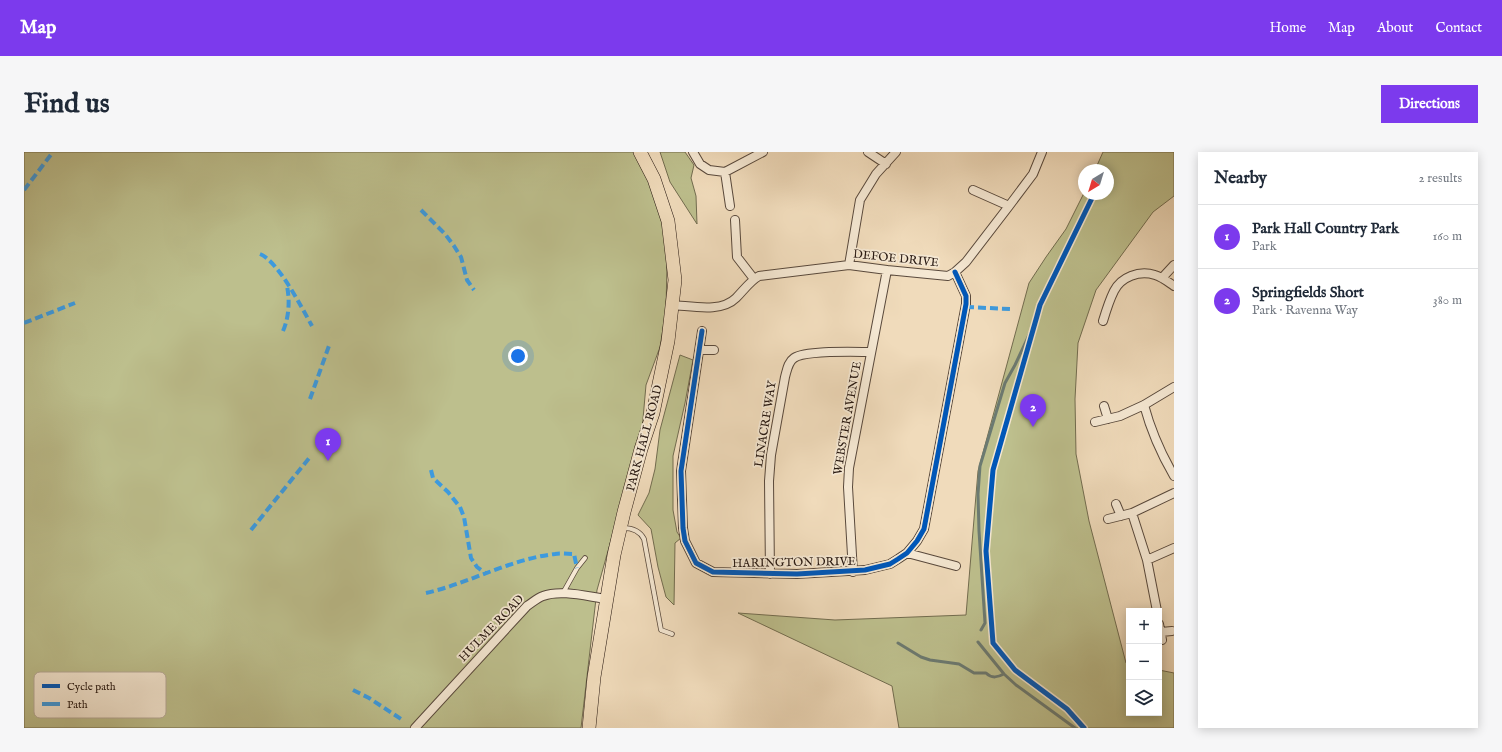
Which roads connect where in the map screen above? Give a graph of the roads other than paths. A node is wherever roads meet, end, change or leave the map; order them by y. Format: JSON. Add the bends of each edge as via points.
{"nodes":[{"id":1,"x":640,"y":152,"type":"edge"},
{"id":2,"x":693,"y":152,"type":"edge"},
{"id":3,"x":763,"y":152,"type":"edge"},
{"id":4,"x":868,"y":152,"type":"edge"},
{"id":5,"x":896,"y":152,"type":"edge"},
{"id":6,"x":1042,"y":152,"type":"edge"},
{"id":7,"x":886,"y":164,"type":"junction"},
{"id":8,"x":726,"y":172,"type":"junction"},
{"id":9,"x":973,"y":190,"type":"dead end"},
{"id":10,"x":730,"y":206,"type":"dead end"},
{"id":11,"x":1009,"y":206,"type":"junction"},
{"id":12,"x":734,"y":220,"type":"dead end"},
{"id":13,"x":1174,"y":264,"type":"edge"},
{"id":14,"x":849,"y":265,"type":"junction"},
{"id":15,"x":887,"y":270,"type":"junction"},
{"id":16,"x":955,"y":272,"type":"junction"},
{"id":17,"x":1162,"y":278,"type":"junction"},
{"id":18,"x":754,"y":279,"type":"junction"},
{"id":19,"x":1174,"y":286,"type":"edge"},
{"id":20,"x":672,"y":305,"type":"junction"},
{"id":21,"x":1103,"y":321,"type":"dead end"},
{"id":22,"x":702,"y":331,"type":"dead end"},
{"id":23,"x":700,"y":350,"type":"junction"},
{"id":24,"x":714,"y":350,"type":"dead end"},
{"id":25,"x":871,"y":352,"type":"junction"},
{"id":26,"x":1174,"y":387,"type":"edge"},
{"id":27,"x":1144,"y":405,"type":"junction"},
{"id":28,"x":1104,"y":406,"type":"dead end"},
{"id":29,"x":1108,"y":419,"type":"junction"},
{"id":30,"x":1095,"y":422,"type":"dead end"},
{"id":31,"x":1174,"y":476,"type":"edge"},
{"id":32,"x":1174,"y":493,"type":"edge"},
{"id":33,"x":1116,"y":504,"type":"dead end"},
{"id":34,"x":1132,"y":513,"type":"junction"},
{"id":35,"x":1121,"y":516,"type":"junction"},
{"id":36,"x":1108,"y":519,"type":"dead end"},
{"id":37,"x":620,"y":528,"type":"junction"},
{"id":38,"x":1174,"y":548,"type":"edge"},
{"id":39,"x":907,"y":553,"type":"junction"},
{"id":40,"x":586,"y":558,"type":"dead end"},
{"id":41,"x":1147,"y":560,"type":"junction"},
{"id":42,"x":956,"y":566,"type":"dead end"},
{"id":43,"x":853,"y":572,"type":"junction"},
{"id":44,"x":770,"y":574,"type":"junction"},
{"id":45,"x":563,"y":593,"type":"junction"},
{"id":46,"x":607,"y":599,"type":"junction"},
{"id":47,"x":1156,"y":608,"type":"edge"},
{"id":48,"x":1172,"y":631,"type":"dead end"},
{"id":49,"x":672,"y":634,"type":"dead end"},
{"id":50,"x":1162,"y":636,"type":"edge"},
{"id":51,"x":415,"y":728,"type":"edge"},
{"id":52,"x":590,"y":728,"type":"edge"}],
"edges":[{"from":1,"to":20,"type":"main road","name":"PARK HALL ROAD","via":[[654,179],[668,220],[675,280]]},
{"from":2,"to":8,"type":"street","via":[[700,164],[709,170]]},
{"from":3,"to":8,"type":"street"},
{"from":4,"to":7,"type":"street"},
{"from":5,"to":7,"type":"street"},
{"from":6,"to":11,"type":"street","name":"DEFOE DRIVE","via":[[1033,174]]},
{"from":7,"to":14,"type":"street","via":[[876,174],[860,200]]},
{"from":8,"to":10,"type":"street"},
{"from":9,"to":11,"type":"street"},
{"from":11,"to":16,"type":"street","name":"DEFOE DRIVE"},
{"from":12,"to":18,"type":"street","via":[[737,257]]},
{"from":13,"to":17,"type":"street"},
{"from":14,"to":15,"type":"street","name":"DEFOE DRIVE"},
{"from":14,"to":18,"type":"street","name":"DEFOE DRIVE","via":[[767,274]]},
{"from":15,"to":16,"type":"street","name":"DEFOE DRIVE","via":[[940,276],[948,276]]},
{"from":15,"to":25,"type":"street","name":"WEBSTER AVENUE"},
{"from":16,"to":39,"type":"street","name":"HARINGTON DRIVE","via":[[966,296],[966,304],[924,529]]},
{"from":17,"to":19,"type":"street"},
{"from":17,"to":21,"type":"street","via":[[1142,273],[1126,278],[1114,291]]},
{"from":18,"to":20,"type":"street","name":"DEFOE DRIVE","via":[[736,298],[722,306]]},
{"from":20,"to":37,"type":"main road","name":"PARK HALL ROAD","via":[[668,341],[656,400]]},
{"from":22,"to":23,"type":"street","name":"HARINGTON DRIVE"},
{"from":23,"to":24,"type":"street"},
{"from":23,"to":44,"type":"street","name":"HARINGTON DRIVE","via":[[680,471],[686,541],[696,563],[713,572]]},
{"from":25,"to":43,"type":"street","name":"WEBSTER AVENUE","via":[[849,468]]},
{"from":25,"to":44,"type":"street","name":"LINACRE WAY","via":[[800,355],[788,365],[771,455]]},
{"from":26,"to":27,"type":"street"},
{"from":27,"to":29,"type":"street"},
{"from":27,"to":31,"type":"street","via":[[1161,454]]},
{"from":28,"to":29,"type":"street"},
{"from":29,"to":30,"type":"street"},
{"from":32,"to":34,"type":"street"},
{"from":33,"to":35,"type":"street"},
{"from":34,"to":35,"type":"street"},
{"from":34,"to":41,"type":"street"},
{"from":35,"to":36,"type":"street"},
{"from":37,"to":46,"type":"main road","name":"PARK HALL ROAD"},
{"from":37,"to":49,"type":"lane","via":[[632,529],[644,539],[661,630]]},
{"from":38,"to":41,"type":"street"},
{"from":39,"to":42,"type":"street"},
{"from":39,"to":43,"type":"street","name":"HARINGTON DRIVE","via":[[890,564]]},
{"from":40,"to":45,"type":"lane","via":[[577,568]]},
{"from":41,"to":47,"type":"street"},
{"from":43,"to":44,"type":"street","name":"HARINGTON DRIVE"},
{"from":45,"to":46,"type":"street","name":"HULME ROAD"},
{"from":45,"to":51,"type":"street","name":"HULME ROAD","via":[[543,596],[527,606]]},
{"from":46,"to":52,"type":"main road","name":"PARK HALL ROAD","via":[[594,677]]},
{"from":48,"to":50,"type":"street"}]}
